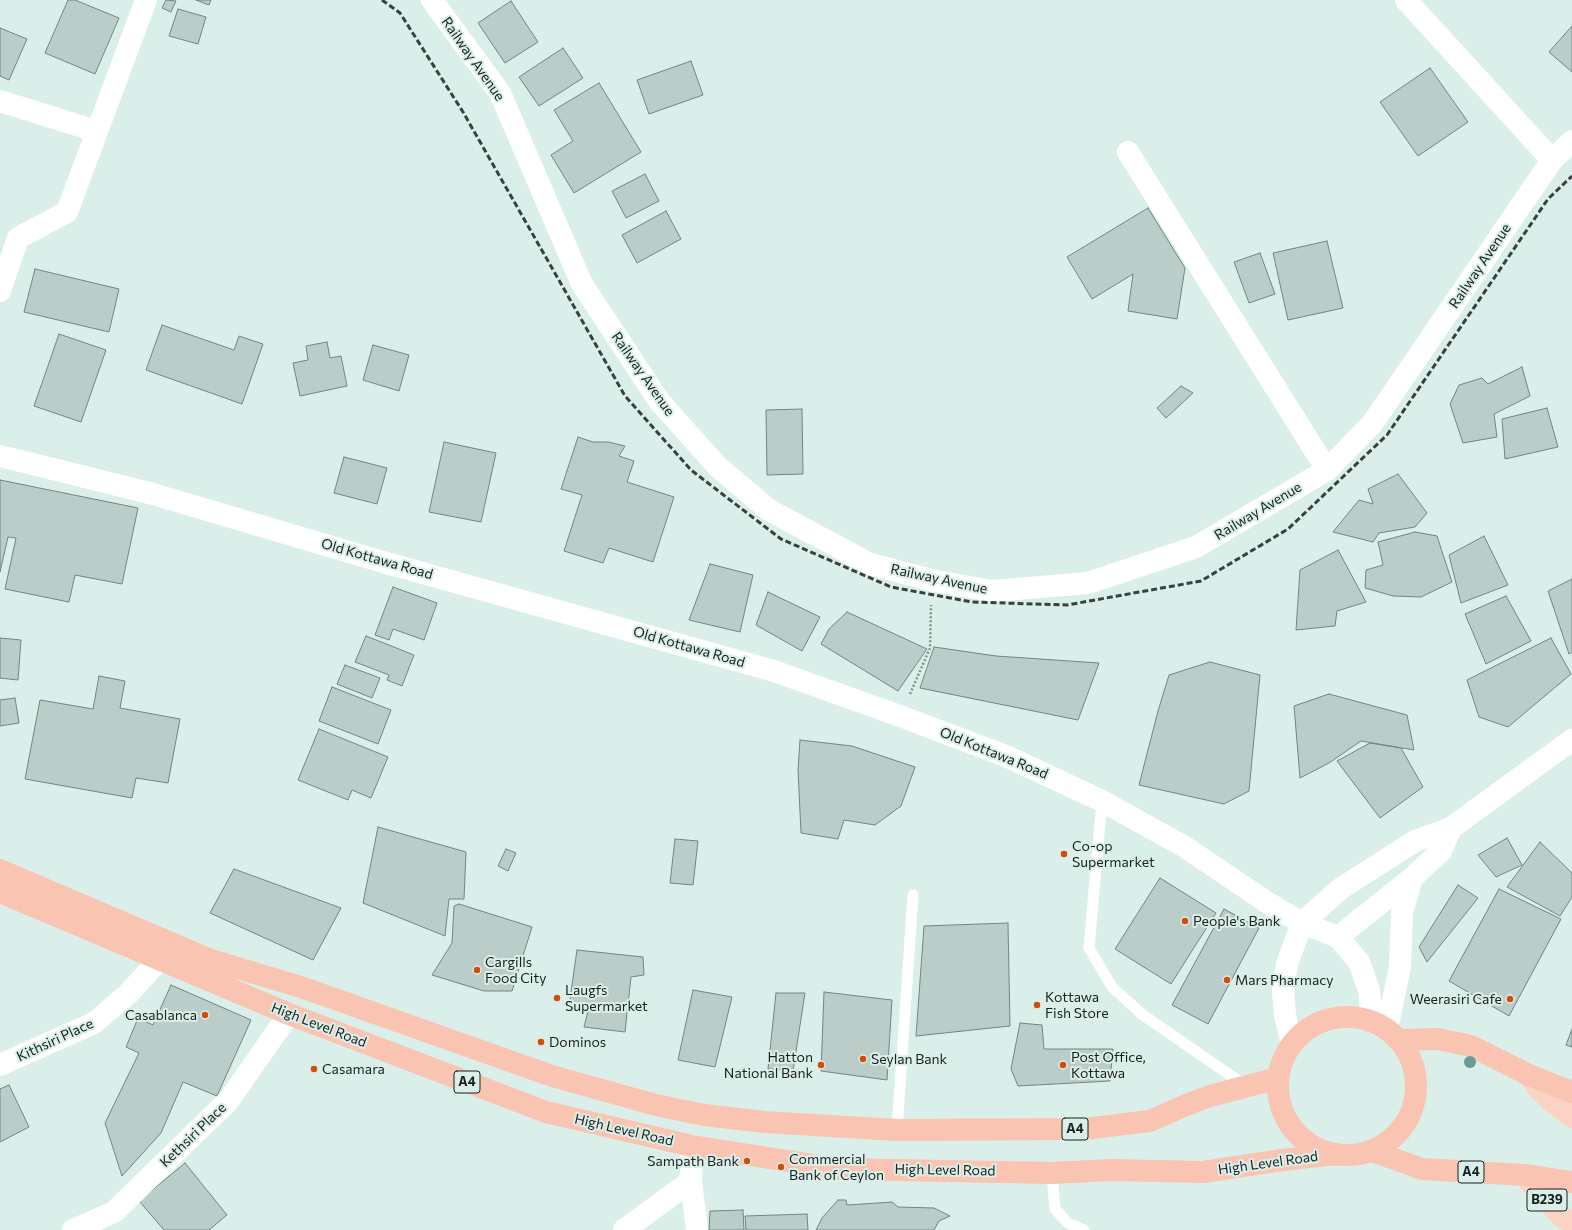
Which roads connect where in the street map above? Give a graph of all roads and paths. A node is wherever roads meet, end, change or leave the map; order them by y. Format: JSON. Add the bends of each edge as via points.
{"nodes":[{"id":1,"x":146,"y":0,"type":"edge"},
{"id":2,"x":432,"y":0,"type":"edge"},
{"id":3,"x":1406,"y":0,"type":"edge"},
{"id":4,"x":0,"y":101,"type":"edge"},
{"id":5,"x":96,"y":131,"type":"junction"},
{"id":6,"x":1572,"y":141,"type":"edge"},
{"id":7,"x":1128,"y":152,"type":"dead end"},
{"id":8,"x":1552,"y":160,"type":"junction"},
{"id":9,"x":0,"y":291,"type":"edge"},
{"id":10,"x":0,"y":456,"type":"edge"},
{"id":11,"x":1327,"y":470,"type":"junction"},
{"id":12,"x":931,"y":615,"type":"dead end"},
{"id":13,"x":900,"y":716,"type":"junction"},
{"id":14,"x":1572,"y":740,"type":"edge"},
{"id":15,"x":1102,"y":801,"type":"junction"},
{"id":16,"x":1451,"y":828,"type":"junction"},
{"id":17,"x":0,"y":870,"type":"edge"},
{"id":18,"x":1412,"y":878,"type":"junction"},
{"id":19,"x":0,"y":892,"type":"edge"},
{"id":20,"x":913,"y":895,"type":"dead end"},
{"id":21,"x":1302,"y":923,"type":"junction"},
{"id":22,"x":1338,"y":937,"type":"junction"},
{"id":23,"x":159,"y":960,"type":"junction"},
{"id":24,"x":289,"y":1014,"type":"junction"},
{"id":25,"x":1386,"y":1030,"type":"junction"},
{"id":26,"x":1292,"y":1044,"type":"junction"},
{"id":27,"x":0,"y":1065,"type":"edge"},
{"id":28,"x":1529,"y":1075,"type":"junction"},
{"id":29,"x":1278,"y":1078,"type":"junction"},
{"id":30,"x":1247,"y":1086,"type":"junction"},
{"id":31,"x":1572,"y":1092,"type":"edge"},
{"id":32,"x":1572,"y":1117,"type":"edge"},
{"id":33,"x":897,"y":1130,"type":"junction"},
{"id":34,"x":692,"y":1146,"type":"junction"},
{"id":35,"x":1372,"y":1151,"type":"junction"},
{"id":36,"x":1337,"y":1154,"type":"junction"},
{"id":37,"x":1052,"y":1173,"type":"junction"},
{"id":38,"x":1524,"y":1175,"type":"junction"},
{"id":39,"x":691,"y":1181,"type":"junction"},
{"id":40,"x":1572,"y":1182,"type":"edge"},
{"id":41,"x":1572,"y":1223,"type":"edge"},
{"id":42,"x":73,"y":1230,"type":"edge"},
{"id":43,"x":624,"y":1230,"type":"edge"},
{"id":44,"x":697,"y":1230,"type":"edge"},
{"id":45,"x":1084,"y":1230,"type":"edge"}],
"edges":[{"from":1,"to":5,"type":"street"},
{"from":2,"to":11,"type":"street","name":"Railway Avenue","via":[[500,93],[582,284],[659,401],[718,467],[769,510],[870,564],[935,581],[993,591],[1088,583],[1196,547]]},
{"from":3,"to":8,"type":"street"},
{"from":4,"to":5,"type":"street"},
{"from":5,"to":9,"type":"street","via":[[67,212],[18,238]]},
{"from":6,"to":8,"type":"street","name":"Railway Avenue"},
{"from":7,"to":11,"type":"street"},
{"from":8,"to":11,"type":"street","name":"Railway Avenue","via":[[1372,424]]},
{"from":10,"to":13,"type":"street","name":"Old Kottawa Road","via":[[153,494],[383,562],[774,671]]},
{"from":12,"to":13,"type":"path","via":[[930,648]]},
{"from":13,"to":15,"type":"street","name":"Old Kottawa Road","via":[[1006,756]]},
{"from":14,"to":16,"type":"street"},
{"from":15,"to":21,"type":"street","name":"Old Kottawa Road","via":[[1186,847]]},
{"from":15,"to":30,"type":"lane","via":[[1089,948],[1112,987],[1143,1015]]},
{"from":16,"to":18,"type":"street","via":[[1441,852]]},
{"from":16,"to":21,"type":"street","via":[[1415,841],[1371,869],[1340,889]]},
{"from":17,"to":33,"type":"highway","name":"High Level Road","number":"A4","via":[[211,960],[300,987],[552,1076],[656,1105],[704,1115],[764,1122]]},
{"from":18,"to":22,"type":"street"},
{"from":18,"to":25,"type":"street","via":[[1402,912],[1400,967]]},
{"from":19,"to":23,"type":"highway","name":"High Level Road","number":"A4"},
{"from":20,"to":33,"type":"lane"},
{"from":21,"to":22,"type":"street","name":"Old Kottawa Road"},
{"from":21,"to":26,"type":"street","via":[[1287,964],[1283,990],[1285,1015]]},
{"from":22,"to":25,"type":"street","via":[[1359,962]]},
{"from":23,"to":24,"type":"highway","name":"High Level Road","number":"A4"},
{"from":23,"to":27,"type":"street","name":"Kithsiri Place","via":[[129,993],[94,1023]]},
{"from":24,"to":34,"type":"highway","name":"High Level Road","number":"A4","via":[[546,1112]]},
{"from":24,"to":42,"type":"street","name":"Kethsiri Place","via":[[229,1100],[114,1212]]},
{"from":25,"to":26,"type":"highway","via":[[1350,1017],[1328,1020],[1308,1029]]},
{"from":25,"to":28,"type":"highway","via":[[1471,1046]]},
{"from":25,"to":35,"type":"highway","via":[[1412,1059],[1417,1080],[1415,1103],[1401,1129],[1391,1140]]},
{"from":26,"to":29,"type":"highway","via":[[1283,1060]]},
{"from":28,"to":31,"type":"highway"},
{"from":28,"to":32,"type":"main road","via":[[1547,1097]]},
{"from":29,"to":30,"type":"highway","name":"High Level Road","number":"A4"},
{"from":29,"to":36,"type":"highway","via":[[1279,1099],[1286,1119],[1294,1130],[1316,1148]]},
{"from":30,"to":33,"type":"highway","name":"High Level Road","number":"A4","via":[[1186,1105],[1150,1121],[1116,1126],[1084,1129]]},
{"from":34,"to":37,"type":"highway","name":"High Level Road","number":"A4","via":[[839,1169]]},
{"from":34,"to":39,"type":"street"},
{"from":35,"to":36,"type":"highway","via":[[1354,1155]]},
{"from":35,"to":38,"type":"highway","number":"A4","via":[[1422,1169]]},
{"from":36,"to":37,"type":"highway","name":"High Level Road","number":"A4","via":[[1203,1172],[1111,1170]]},
{"from":37,"to":45,"type":"lane","via":[[1055,1209],[1068,1223]]},
{"from":38,"to":40,"type":"highway","number":"A4"},
{"from":38,"to":41,"type":"main road","number":"B239","via":[[1562,1217]]},
{"from":39,"to":43,"type":"street"},
{"from":39,"to":44,"type":"street"}]}
